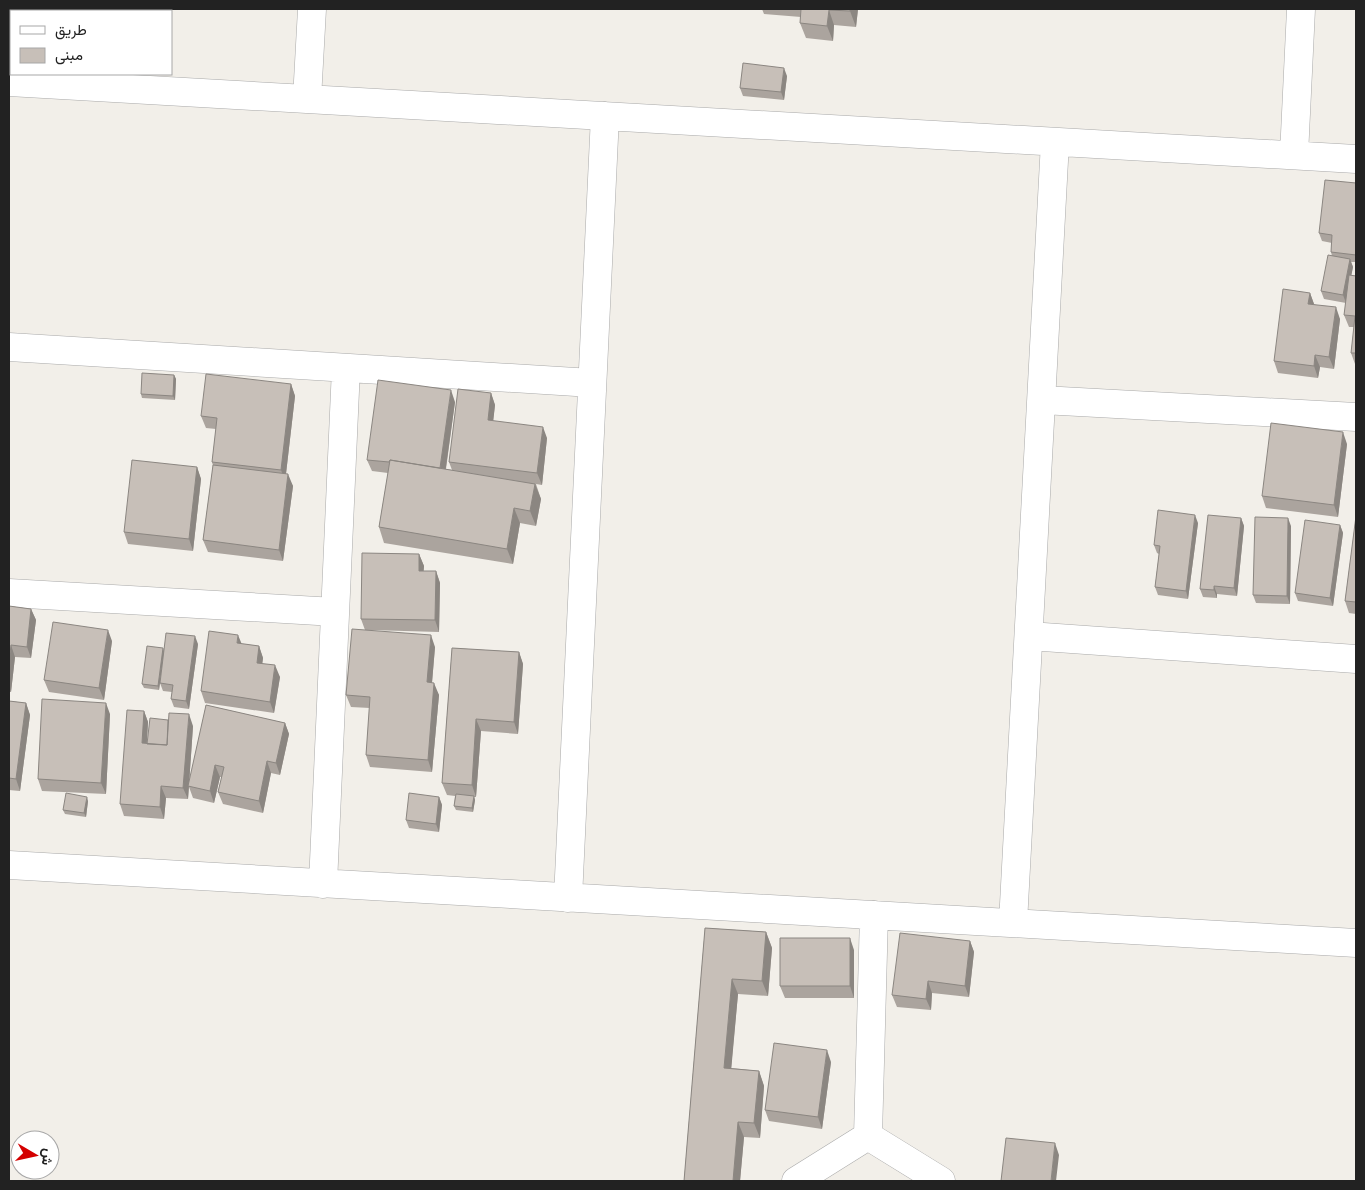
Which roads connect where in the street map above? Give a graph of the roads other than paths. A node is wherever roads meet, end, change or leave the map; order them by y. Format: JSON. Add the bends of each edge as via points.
{"nodes":[{"id":1,"x":312,"y":9,"type":"edge"},
{"id":2,"x":1301,"y":9,"type":"edge"},
{"id":3,"x":65,"y":79,"type":"edge"},
{"id":4,"x":9,"y":82,"type":"edge"},
{"id":5,"x":308,"y":99,"type":"junction"},
{"id":6,"x":605,"y":116,"type":"junction"},
{"id":7,"x":1055,"y":142,"type":"junction"},
{"id":8,"x":1294,"y":155,"type":"junction"},
{"id":9,"x":1356,"y":159,"type":"edge"},
{"id":10,"x":9,"y":347,"type":"edge"},
{"id":11,"x":346,"y":368,"type":"junction"},
{"id":12,"x":592,"y":383,"type":"junction"},
{"id":13,"x":1042,"y":400,"type":"junction"},
{"id":14,"x":1356,"y":417,"type":"edge"},
{"id":15,"x":9,"y":593,"type":"edge"},
{"id":16,"x":335,"y":612,"type":"junction"},
{"id":17,"x":1029,"y":636,"type":"junction"},
{"id":18,"x":1356,"y":659,"type":"edge"},
{"id":19,"x":9,"y":866,"type":"edge"},
{"id":20,"x":323,"y":884,"type":"junction"},
{"id":21,"x":568,"y":898,"type":"junction"},
{"id":22,"x":874,"y":915,"type":"junction"},
{"id":23,"x":1013,"y":923,"type":"junction"},
{"id":24,"x":1356,"y":943,"type":"edge"},
{"id":25,"x":868,"y":1136,"type":"junction"},
{"id":26,"x":796,"y":1181,"type":"edge"},
{"id":27,"x":941,"y":1181,"type":"edge"}],
"edges":[{"from":1,"to":5,"type":"street"},
{"from":2,"to":8,"type":"street"},
{"from":3,"to":4,"type":"street"},
{"from":3,"to":5,"type":"street"},
{"from":5,"to":6,"type":"street"},
{"from":6,"to":7,"type":"street"},
{"from":6,"to":12,"type":"street"},
{"from":7,"to":8,"type":"street"},
{"from":7,"to":13,"type":"street"},
{"from":8,"to":9,"type":"street"},
{"from":10,"to":11,"type":"street"},
{"from":11,"to":12,"type":"street"},
{"from":11,"to":16,"type":"street"},
{"from":12,"to":21,"type":"street"},
{"from":13,"to":14,"type":"street"},
{"from":13,"to":17,"type":"street"},
{"from":15,"to":16,"type":"street"},
{"from":16,"to":20,"type":"street"},
{"from":17,"to":18,"type":"street"},
{"from":17,"to":23,"type":"street"},
{"from":19,"to":20,"type":"street"},
{"from":20,"to":21,"type":"street"},
{"from":21,"to":22,"type":"street"},
{"from":22,"to":23,"type":"street"},
{"from":22,"to":25,"type":"street"},
{"from":23,"to":24,"type":"street"},
{"from":25,"to":26,"type":"street"},
{"from":25,"to":27,"type":"street"}]}
